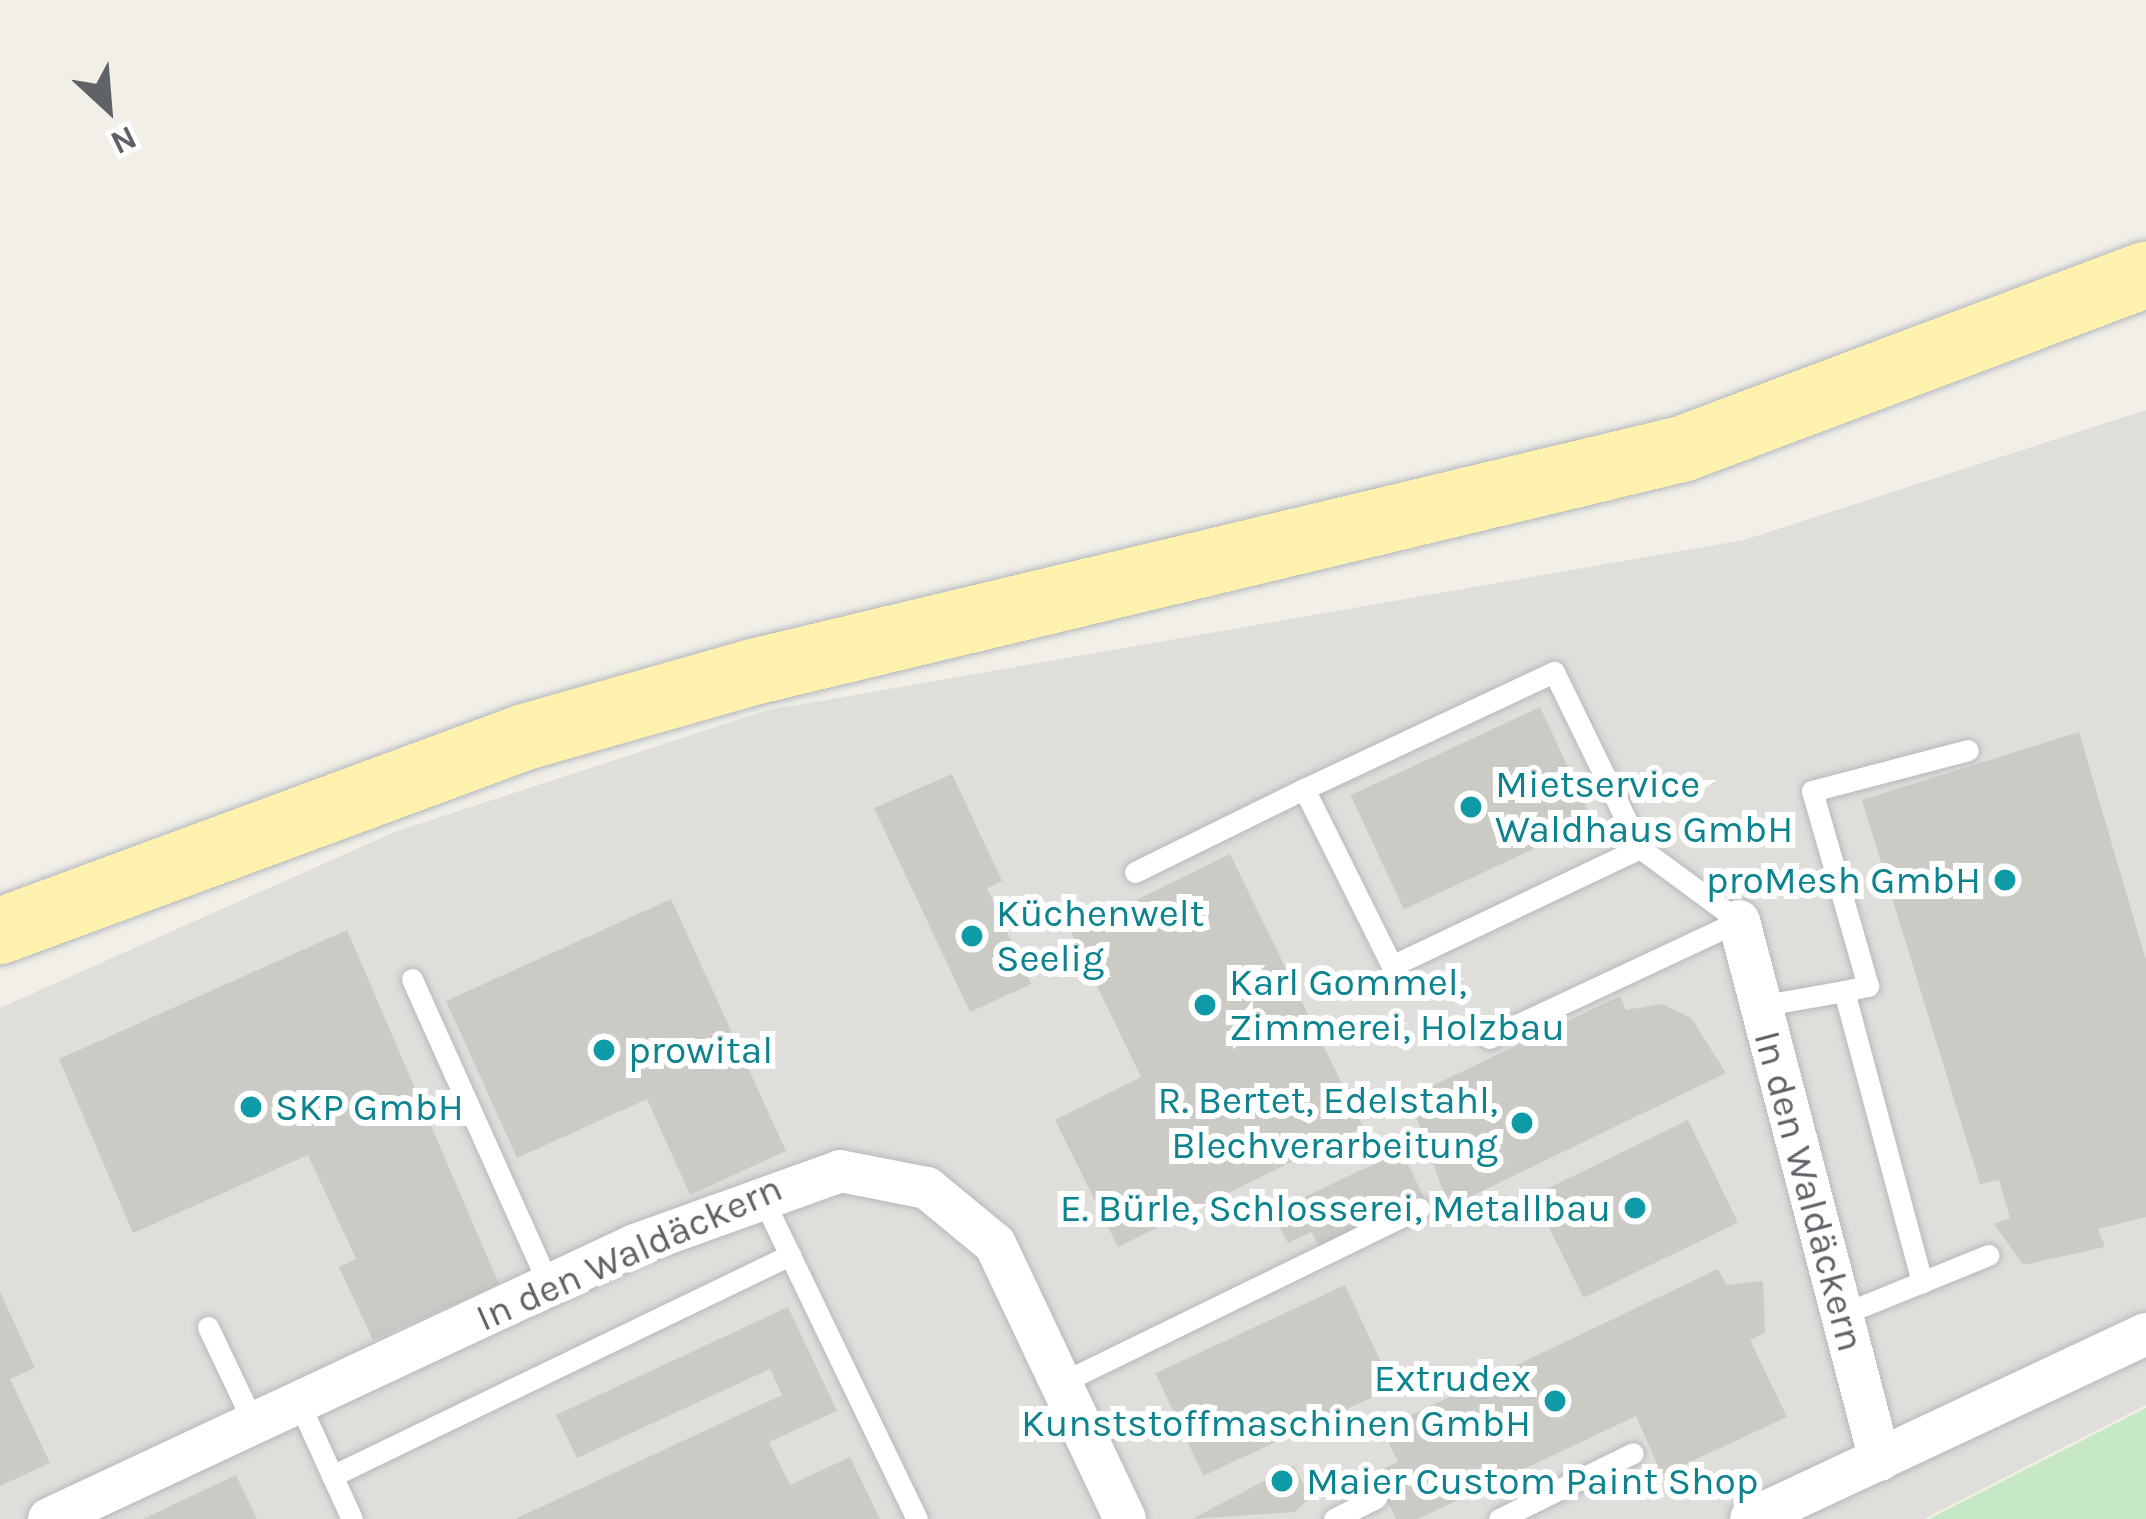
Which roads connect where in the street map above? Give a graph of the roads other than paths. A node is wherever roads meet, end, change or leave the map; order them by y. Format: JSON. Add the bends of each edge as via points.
{"nodes":[{"id":1,"x":2146,"y":275,"type":"edge"},
{"id":2,"x":1968,"y":751,"type":"dead end"},
{"id":3,"x":1304,"y":789,"type":"junction"},
{"id":4,"x":1640,"y":848,"type":"junction"},
{"id":5,"x":1135,"y":872,"type":"dead end"},
{"id":6,"x":1738,"y":921,"type":"junction"},
{"id":7,"x":0,"y":931,"type":"edge"},
{"id":8,"x":412,"y":979,"type":"dead end"},
{"id":9,"x":1844,"y":991,"type":"junction"},
{"id":10,"x":1759,"y":1006,"type":"junction"},
{"id":11,"x":1489,"y":1038,"type":"dead end"},
{"id":12,"x":760,"y":1191,"type":"junction"},
{"id":13,"x":1419,"y":1208,"type":"dead end"},
{"id":14,"x":790,"y":1255,"type":"junction"},
{"id":15,"x":1988,"y":1256,"type":"dead end"},
{"id":16,"x":1922,"y":1283,"type":"junction"},
{"id":17,"x":549,"y":1285,"type":"junction"},
{"id":18,"x":1843,"y":1314,"type":"junction"},
{"id":19,"x":208,"y":1327,"type":"dead end"},
{"id":20,"x":2146,"y":1334,"type":"edge"},
{"id":21,"x":1065,"y":1382,"type":"junction"},
{"id":22,"x":300,"y":1405,"type":"junction"},
{"id":23,"x":254,"y":1424,"type":"junction"},
{"id":24,"x":1634,"y":1454,"type":"dead end"},
{"id":25,"x":1880,"y":1460,"type":"junction"},
{"id":26,"x":332,"y":1476,"type":"junction"},
{"id":27,"x":1378,"y":1501,"type":"edge"},
{"id":28,"x":49,"y":1519,"type":"edge"},
{"id":29,"x":352,"y":1519,"type":"edge"},
{"id":30,"x":917,"y":1519,"type":"edge"},
{"id":31,"x":1125,"y":1519,"type":"edge"},
{"id":32,"x":1334,"y":1519,"type":"edge"},
{"id":33,"x":1499,"y":1519,"type":"edge"},
{"id":34,"x":1751,"y":1519,"type":"edge"}],
"edges":[{"from":1,"to":7,"type":"main road","via":[[1682,449],[753,672],[525,737]]},
{"from":2,"to":9,"type":"lane","via":[[1812,791],[1868,986]]},
{"from":3,"to":4,"type":"lane","via":[[1554,672]]},
{"from":3,"to":4,"type":"lane","via":[[1392,966]]},
{"from":3,"to":5,"type":"lane"},
{"from":4,"to":6,"type":"lane","via":[[1688,873]]},
{"from":6,"to":10,"type":"street","name":"In den Waldäckern"},
{"from":6,"to":11,"type":"lane"},
{"from":8,"to":17,"type":"lane"},
{"from":9,"to":10,"type":"lane"},
{"from":9,"to":16,"type":"lane"},
{"from":10,"to":18,"type":"street","name":"In den Waldäckern"},
{"from":12,"to":14,"type":"lane"},
{"from":12,"to":17,"type":"street","name":"In den Waldäckern"},
{"from":12,"to":21,"type":"street","name":"In den Waldäckern","via":[[840,1171],[942,1196],[1009,1264]]},
{"from":13,"to":21,"type":"lane"},
{"from":14,"to":26,"type":"lane"},
{"from":14,"to":30,"type":"lane"},
{"from":15,"to":16,"type":"lane"},
{"from":16,"to":18,"type":"lane"},
{"from":17,"to":22,"type":"street","name":"In den Waldäckern"},
{"from":18,"to":25,"type":"street","name":"In den Waldäckern"},
{"from":19,"to":23,"type":"lane"},
{"from":20,"to":25,"type":"street"},
{"from":21,"to":31,"type":"street","name":"In den Waldäckern"},
{"from":22,"to":23,"type":"street","name":"In den Waldäckern"},
{"from":22,"to":26,"type":"lane"},
{"from":23,"to":28,"type":"street","name":"In den Waldäckern"},
{"from":24,"to":33,"type":"lane"},
{"from":25,"to":34,"type":"street"},
{"from":26,"to":29,"type":"lane"},
{"from":27,"to":32,"type":"lane"}]}
